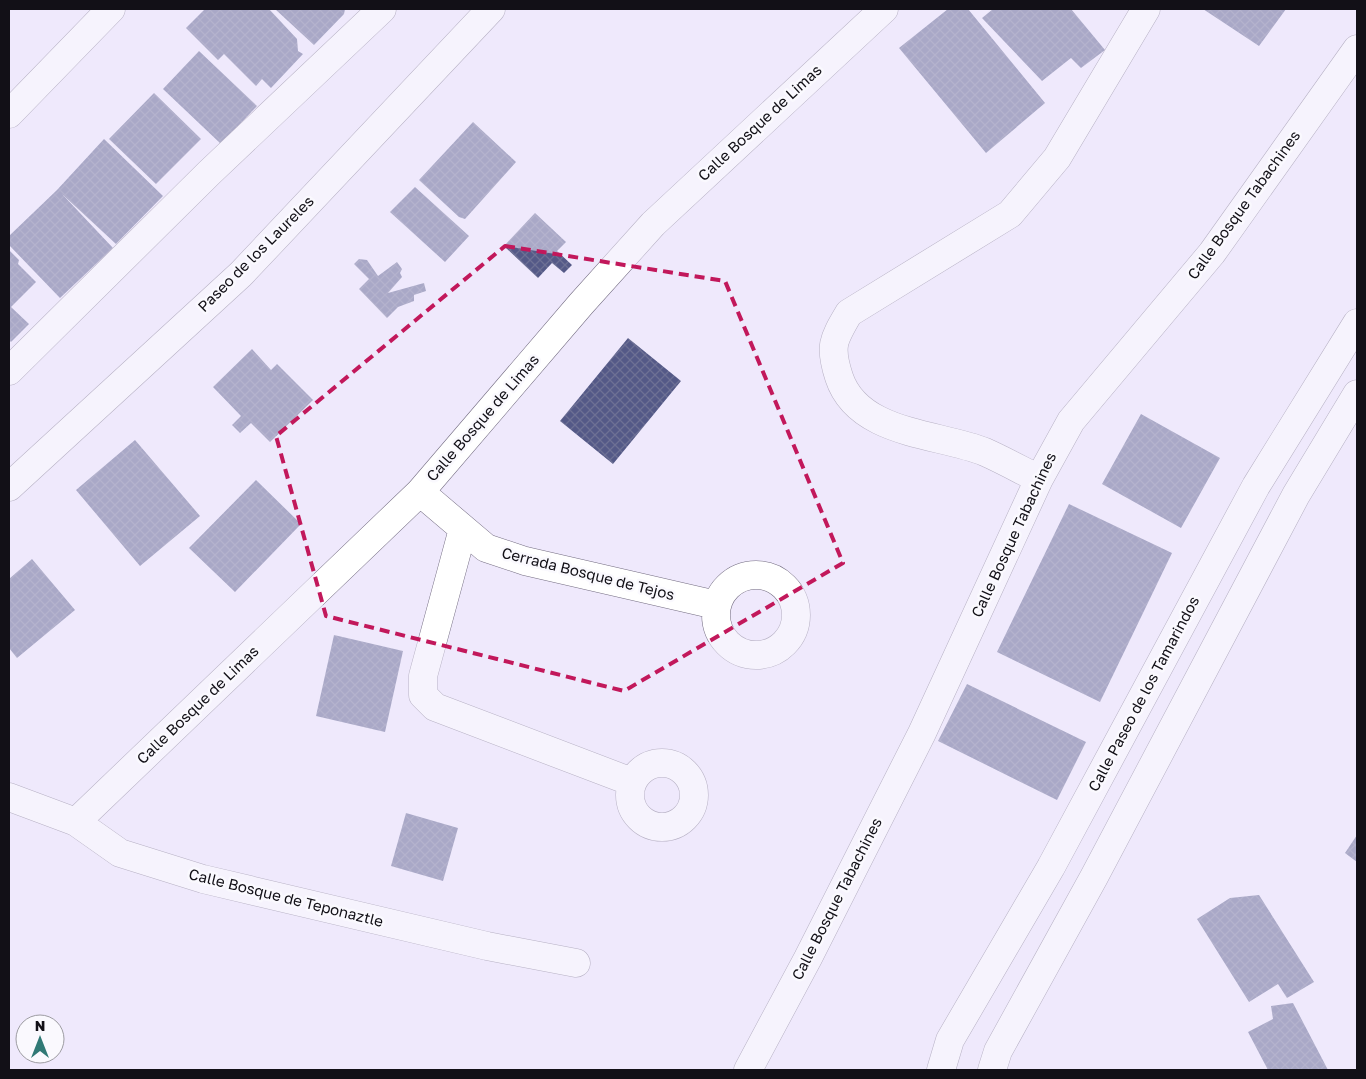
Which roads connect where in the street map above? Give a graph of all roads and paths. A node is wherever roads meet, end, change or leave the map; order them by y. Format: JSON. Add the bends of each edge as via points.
{"nodes":[{"id":1,"x":111,"y":9,"type":"edge"},
{"id":2,"x":382,"y":9,"type":"edge"},
{"id":3,"x":491,"y":9,"type":"edge"},
{"id":4,"x":1146,"y":9,"type":"edge"},
{"id":5,"x":875,"y":12,"type":"edge"},
{"id":6,"x":1357,"y":49,"type":"edge"},
{"id":7,"x":9,"y":114,"type":"edge"},
{"id":8,"x":1357,"y":323,"type":"edge"},
{"id":9,"x":9,"y":370,"type":"edge"},
{"id":10,"x":1357,"y":394,"type":"edge"},
{"id":11,"x":1039,"y":479,"type":"junction"},
{"id":12,"x":9,"y":487,"type":"edge"},
{"id":13,"x":420,"y":492,"type":"junction"},
{"id":14,"x":463,"y":528,"type":"junction"},
{"id":15,"x":716,"y":605,"type":"dead end"},
{"id":16,"x":632,"y":782,"type":"dead end"},
{"id":17,"x":9,"y":797,"type":"edge"},
{"id":18,"x":76,"y":822,"type":"junction"},
{"id":19,"x":576,"y":963,"type":"dead end"},
{"id":20,"x":748,"y":1070,"type":"edge"},
{"id":21,"x":941,"y":1070,"type":"edge"},
{"id":22,"x":992,"y":1070,"type":"edge"}],
"edges":[{"from":1,"to":7,"type":"street"},
{"from":2,"to":9,"type":"street"},
{"from":3,"to":12,"type":"street","name":"Paseo de los Laureles","via":[[241,274]]},
{"from":4,"to":11,"type":"street","via":[[1058,158],[1010,214],[849,313],[835,340],[832,355],[840,381],[856,405],[894,428],[984,451]]},
{"from":5,"to":13,"type":"street","name":"Calle Bosque de Limas","via":[[653,224]]},
{"from":6,"to":11,"type":"street","name":"Calle Bosque Tabachines","via":[[1212,253],[1071,421]]},
{"from":8,"to":21,"type":"street","name":"Calle Paseo de los Tamarindos","via":[[1256,486],[1051,867],[950,1040]]},
{"from":10,"to":22,"type":"street","via":[[1296,494],[998,1051]]},
{"from":11,"to":20,"type":"street","name":"Calle Bosque Tabachines","via":[[922,733]]},
{"from":13,"to":14,"type":"street","name":"Cerrada Bosque de Tejos"},
{"from":13,"to":18,"type":"street","name":"Calle Bosque de Limas"},
{"from":14,"to":15,"type":"street","name":"Cerrada Bosque de Tejos","via":[[486,548],[525,561]]},
{"from":14,"to":16,"type":"street","via":[[423,676],[423,695],[436,707]]},
{"from":17,"to":18,"type":"street","name":"Calle Bosque de Teponaztle"},
{"from":18,"to":19,"type":"street","name":"Calle Bosque de Teponaztle","via":[[120,854],[203,879],[487,946]]}]}
